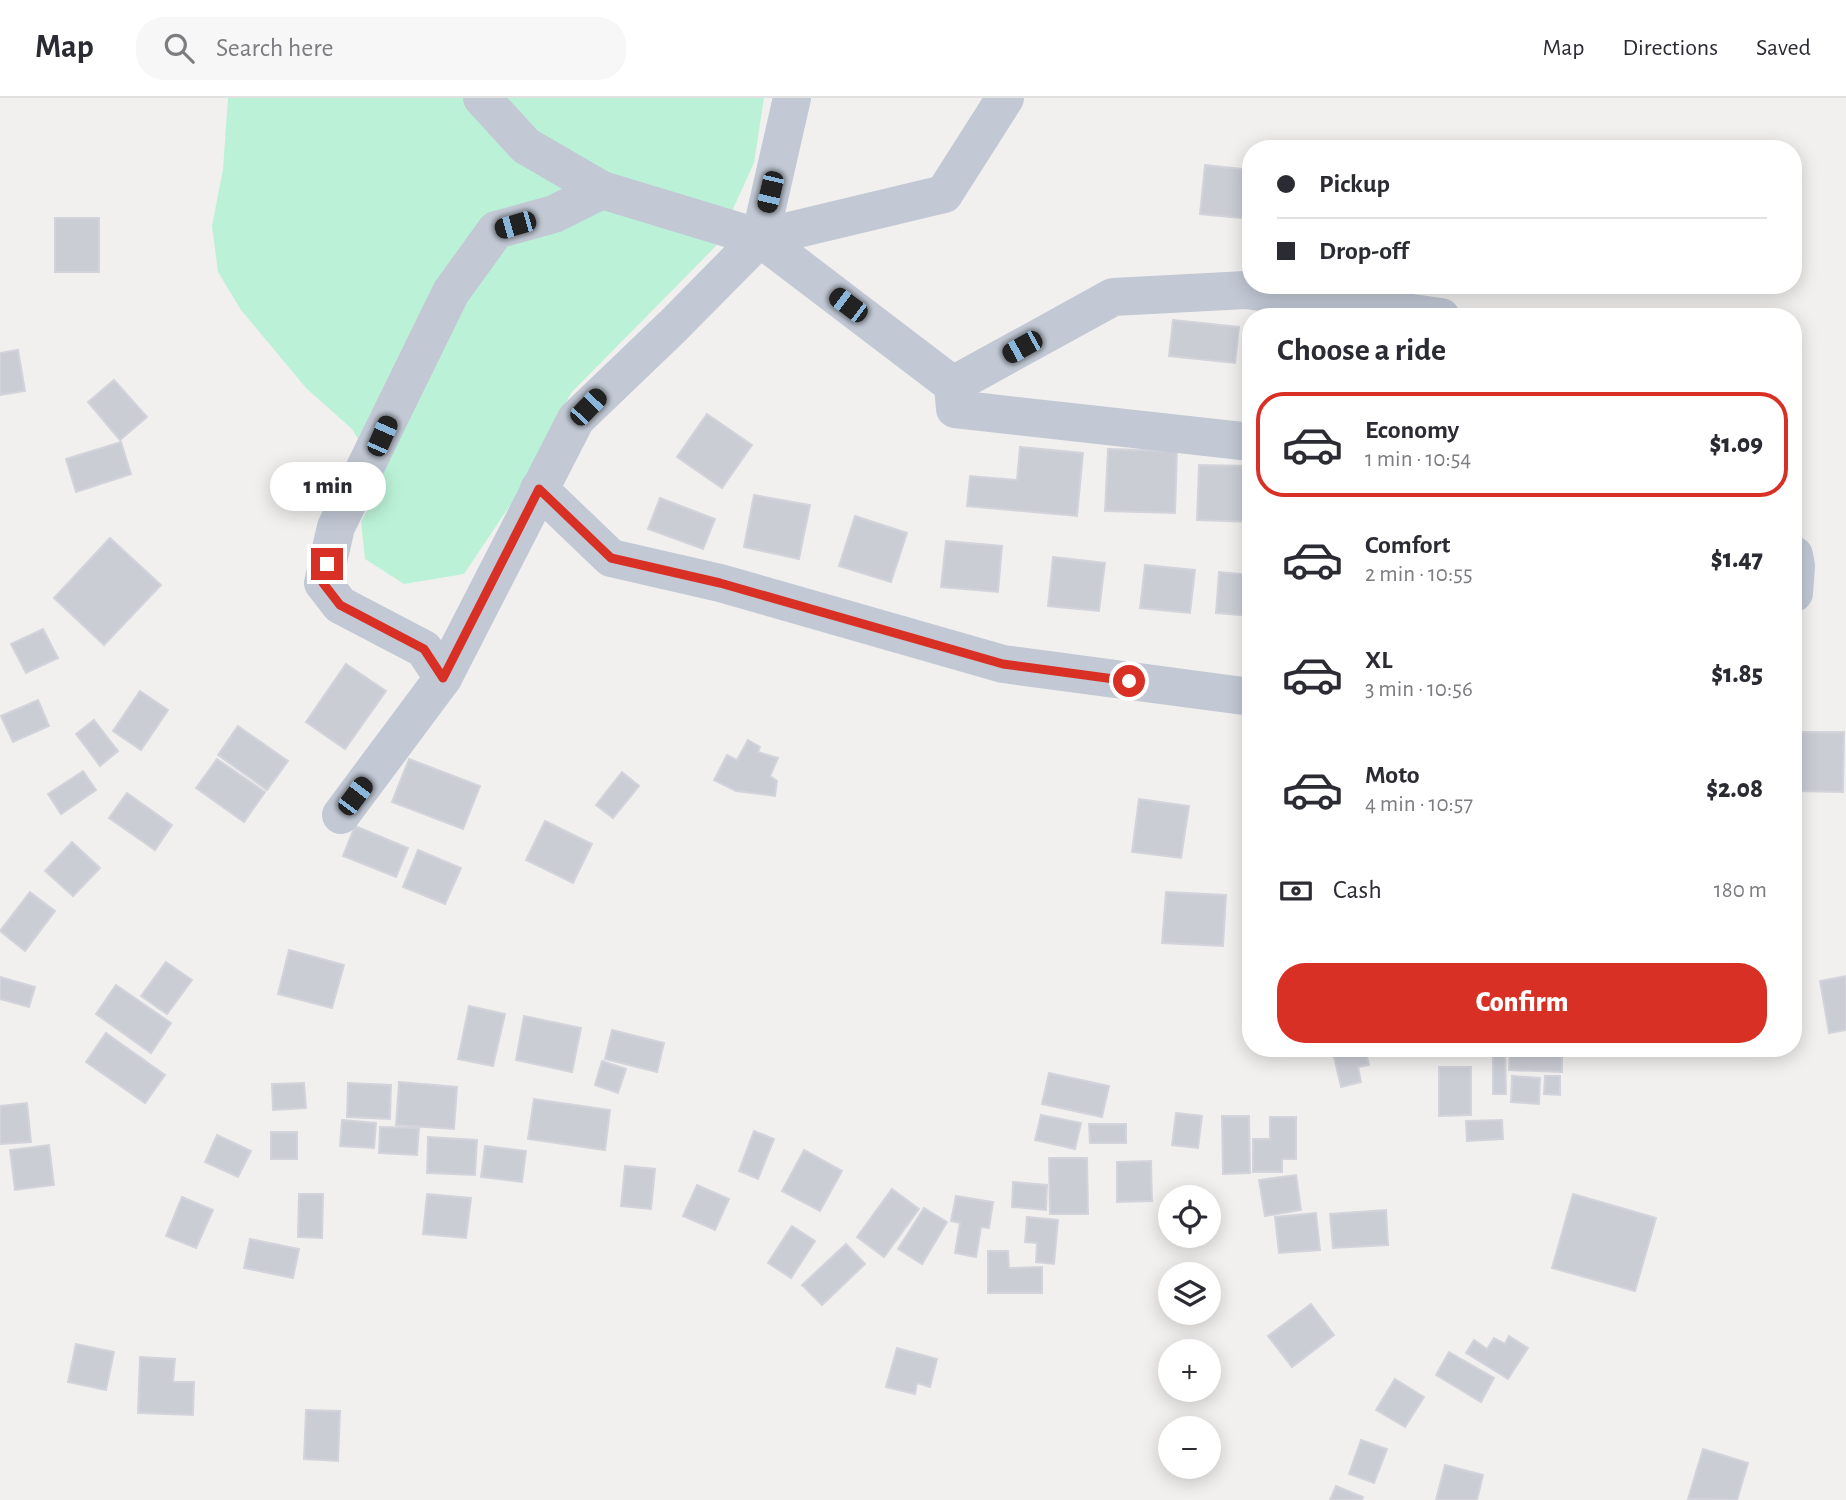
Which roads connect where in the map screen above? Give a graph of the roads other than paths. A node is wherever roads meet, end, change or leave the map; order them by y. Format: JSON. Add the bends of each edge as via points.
{"nodes":[{"id":1,"x":482,"y":98,"type":"edge"},
{"id":2,"x":792,"y":98,"type":"edge"},
{"id":3,"x":1004,"y":98,"type":"edge"},
{"id":4,"x":602,"y":191,"type":"junction"},
{"id":5,"x":760,"y":238,"type":"junction"},
{"id":6,"x":1242,"y":290,"type":"edge"},
{"id":7,"x":1275,"y":294,"type":"edge"},
{"id":8,"x":1376,"y":308,"type":"edge"},
{"id":9,"x":953,"y":385,"type":"junction"},
{"id":10,"x":1242,"y":441,"type":"edge"},
{"id":11,"x":539,"y":489,"type":"junction"},
{"id":12,"x":443,"y":678,"type":"junction"},
{"id":13,"x":1242,"y":696,"type":"edge"},
{"id":14,"x":341,"y":815,"type":"dead end"}],
"edges":[{"from":1,"to":4,"type":"street","via":[[526,146]]},
{"from":2,"to":5,"type":"street"},
{"from":3,"to":5,"type":"street","via":[[944,194]]},
{"from":4,"to":5,"type":"street"},
{"from":4,"to":12,"type":"street","via":[[554,214],[496,230],[451,292],[336,527],[323,583],[340,605],[424,649]]},
{"from":5,"to":9,"type":"street"},
{"from":5,"to":11,"type":"street","via":[[576,419]]},
{"from":6,"to":9,"type":"street","via":[[1113,297]]},
{"from":7,"to":8,"type":"street"},
{"from":9,"to":10,"type":"street","via":[[955,409]]},
{"from":11,"to":12,"type":"street"},
{"from":11,"to":13,"type":"street","via":[[611,558],[720,583],[1003,664]]},
{"from":12,"to":14,"type":"street"}]}
